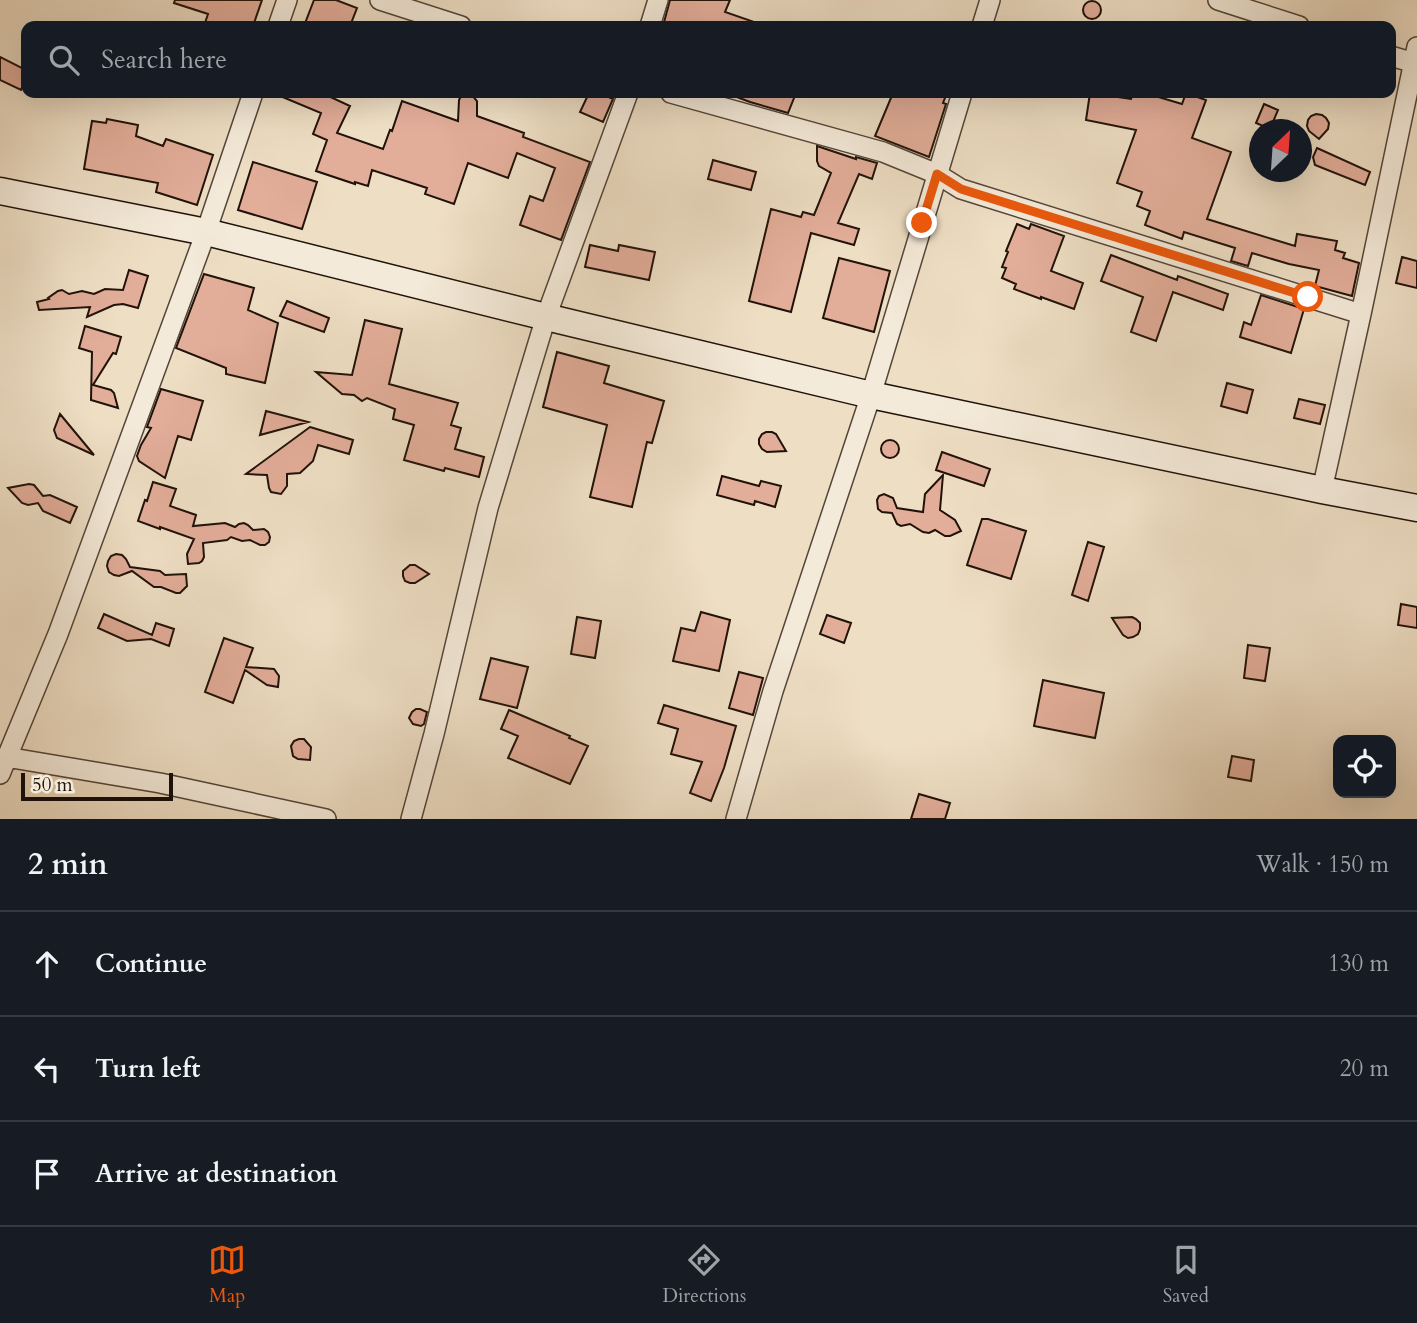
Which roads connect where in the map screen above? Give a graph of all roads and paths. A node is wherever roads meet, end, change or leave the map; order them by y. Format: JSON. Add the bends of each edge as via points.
{"nodes":[{"id":1,"x":287,"y":0,"type":"edge"},
{"id":2,"x":380,"y":0,"type":"edge"},
{"id":3,"x":659,"y":0,"type":"edge"},
{"id":4,"x":990,"y":0,"type":"edge"},
{"id":5,"x":1218,"y":0,"type":"edge"},
{"id":6,"x":280,"y":21,"type":"edge"},
{"id":7,"x":445,"y":21,"type":"edge"},
{"id":8,"x":652,"y":21,"type":"edge"},
{"id":9,"x":984,"y":21,"type":"edge"},
{"id":10,"x":1283,"y":21,"type":"edge"},
{"id":11,"x":1396,"y":56,"type":"edge"},
{"id":12,"x":1416,"y":58,"type":"edge"},
{"id":13,"x":251,"y":98,"type":"edge"},
{"id":14,"x":626,"y":98,"type":"edge"},
{"id":15,"x":689,"y":98,"type":"edge"},
{"id":16,"x":960,"y":98,"type":"edge"},
{"id":17,"x":937,"y":174,"type":"junction"},
{"id":18,"x":0,"y":191,"type":"edge"},
{"id":19,"x":206,"y":232,"type":"junction"},
{"id":20,"x":1361,"y":314,"type":"junction"},
{"id":21,"x":546,"y":317,"type":"junction"},
{"id":22,"x":870,"y":395,"type":"junction"},
{"id":23,"x":1322,"y":490,"type":"junction"},
{"id":24,"x":1417,"y":509,"type":"edge"},
{"id":25,"x":3,"y":765,"type":"edge"},
{"id":26,"x":326,"y":819,"type":"edge"},
{"id":27,"x":411,"y":819,"type":"edge"},
{"id":28,"x":736,"y":819,"type":"edge"}],
"edges":[{"from":1,"to":6,"type":"street"},
{"from":2,"to":7,"type":"street"},
{"from":3,"to":8,"type":"street"},
{"from":4,"to":9,"type":"street"},
{"from":5,"to":10,"type":"street"},
{"from":11,"to":12,"type":"street"},
{"from":12,"to":20,"type":"street"},
{"from":13,"to":19,"type":"street"},
{"from":14,"to":21,"type":"street"},
{"from":15,"to":17,"type":"street","via":[[883,152]]},
{"from":16,"to":17,"type":"street"},
{"from":17,"to":20,"type":"street","via":[[961,189]]},
{"from":17,"to":22,"type":"street"},
{"from":18,"to":19,"type":"main road"},
{"from":19,"to":21,"type":"main road"},
{"from":19,"to":25,"type":"street","via":[[58,634]]},
{"from":20,"to":23,"type":"street"},
{"from":21,"to":22,"type":"main road"},
{"from":21,"to":27,"type":"street","via":[[488,508]]},
{"from":22,"to":23,"type":"main road"},
{"from":22,"to":28,"type":"street"},
{"from":23,"to":24,"type":"main road"},
{"from":25,"to":26,"type":"street","via":[[160,783]]}]}
